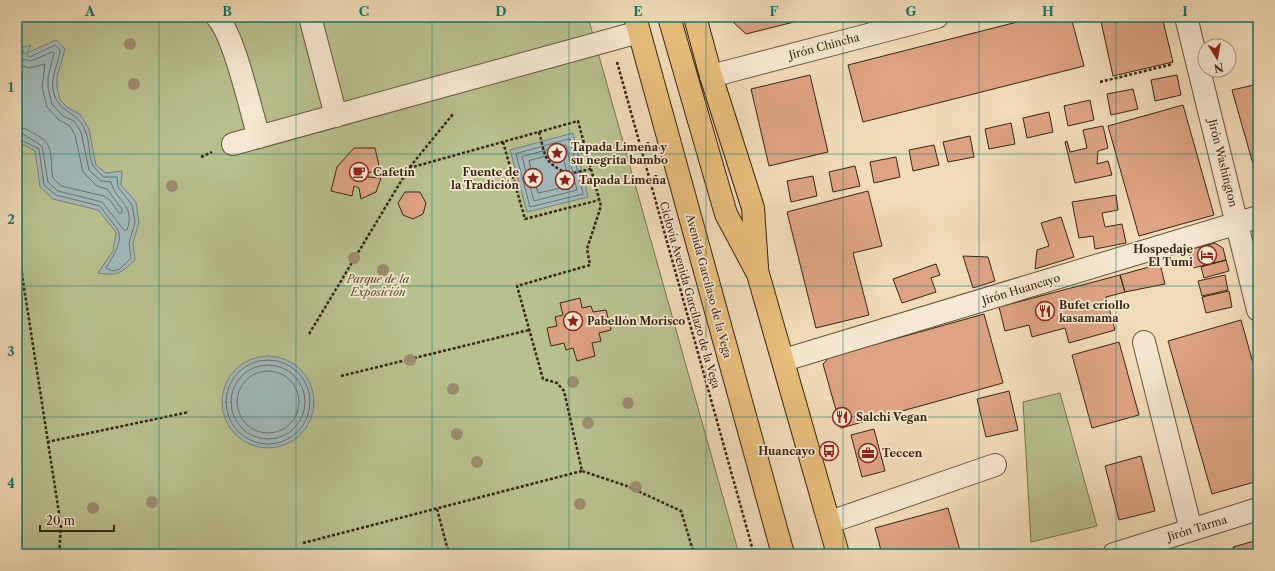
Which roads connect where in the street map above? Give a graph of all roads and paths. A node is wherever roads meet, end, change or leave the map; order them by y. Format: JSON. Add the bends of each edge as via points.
{"nodes":[{"id":1,"x":218,"y":17,"type":"edge"},
{"id":2,"x":310,"y":17,"type":"edge"},
{"id":3,"x":669,"y":17,"type":"edge"},
{"id":4,"x":695,"y":17,"type":"edge"},
{"id":5,"x":937,"y":17,"type":"edge"},
{"id":6,"x":1186,"y":17,"type":"edge"},
{"id":7,"x":637,"y":24,"type":"edge"},
{"id":8,"x":611,"y":40,"type":"junction"},
{"id":9,"x":1196,"y":58,"type":"junction"},
{"id":10,"x":711,"y":76,"type":"junction"},
{"id":11,"x":1100,"y":82,"type":"dead end"},
{"id":12,"x":453,"y":114,"type":"dead end"},
{"id":13,"x":336,"y":116,"type":"junction"},
{"id":14,"x":539,"y":132,"type":"junction"},
{"id":15,"x":259,"y":137,"type":"junction"},
{"id":16,"x":503,"y":142,"type":"junction"},
{"id":17,"x":233,"y":144,"type":"dead end"},
{"id":18,"x":409,"y":168,"type":"junction"},
{"id":19,"x":591,"y":169,"type":"junction"},
{"id":20,"x":599,"y":200,"type":"junction"},
{"id":21,"x":1248,"y":220,"type":"edge"},
{"id":22,"x":21,"y":268,"type":"dead end"},
{"id":23,"x":758,"y":274,"type":"junction"},
{"id":24,"x":1258,"y":310,"type":"edge"},
{"id":25,"x":529,"y":330,"type":"junction"},
{"id":26,"x":309,"y":334,"type":"dead end"},
{"id":27,"x":1144,"y":342,"type":"dead end"},
{"id":28,"x":784,"y":360,"type":"junction"},
{"id":29,"x":341,"y":376,"type":"dead end"},
{"id":30,"x":189,"y":412,"type":"dead end"},
{"id":31,"x":47,"y":442,"type":"junction"},
{"id":32,"x":996,"y":465,"type":"dead end"},
{"id":33,"x":582,"y":471,"type":"junction"},
{"id":34,"x":437,"y":509,"type":"junction"},
{"id":35,"x":1258,"y":509,"type":"edge"},
{"id":36,"x":830,"y":522,"type":"junction"},
{"id":37,"x":1191,"y":530,"type":"junction"},
{"id":38,"x":303,"y":543,"type":"dead end"},
{"id":39,"x":59,"y":554,"type":"edge"},
{"id":40,"x":449,"y":554,"type":"edge"},
{"id":41,"x":694,"y":554,"type":"edge"},
{"id":42,"x":754,"y":554,"type":"edge"},
{"id":43,"x":783,"y":554,"type":"edge"},
{"id":44,"x":838,"y":554,"type":"edge"},
{"id":45,"x":1114,"y":554,"type":"edge"}],
"edges":[{"from":1,"to":15,"type":"street","via":[[224,24],[231,44]]},
{"from":2,"to":13,"type":"street"},
{"from":3,"to":23,"type":"main road","via":[[726,214]]},
{"from":4,"to":10,"type":"main road"},
{"from":5,"to":10,"type":"street","name":"Jirón Chincha"},
{"from":6,"to":9,"type":"street","name":"Jirón Washington"},
{"from":7,"to":8,"type":"street"},
{"from":7,"to":43,"type":"main road","name":"Avenida Garcilaso de la Vega"},
{"from":8,"to":13,"type":"street"},
{"from":8,"to":42,"type":"path","name":"Ciclovía Avenida Garcilazo de la Vega"},
{"from":9,"to":11,"type":"path"},
{"from":9,"to":21,"type":"street","name":"Jirón Washington"},
{"from":10,"to":23,"type":"main road","via":[[753,208]]},
{"from":12,"to":18,"type":"path"},
{"from":13,"to":15,"type":"street"},
{"from":14,"to":16,"type":"path"},
{"from":14,"to":19,"type":"path","via":[[545,158],[549,163],[568,174]]},
{"from":14,"to":19,"type":"path","via":[[578,121]]},
{"from":15,"to":17,"type":"street"},
{"from":16,"to":18,"type":"path"},
{"from":16,"to":20,"type":"path","via":[[525,219]]},
{"from":18,"to":26,"type":"path"},
{"from":19,"to":20,"type":"path"},
{"from":20,"to":25,"type":"path","via":[[601,206],[587,249],[590,265],[517,286]]},
{"from":21,"to":24,"type":"street","name":"Jirón Washington"},
{"from":21,"to":28,"type":"street","name":"Jirón Huancayo"},
{"from":22,"to":31,"type":"path"},
{"from":23,"to":28,"type":"main road"},
{"from":25,"to":29,"type":"path"},
{"from":25,"to":33,"type":"path","via":[[543,379],[557,383],[564,391]]},
{"from":27,"to":37,"type":"street"},
{"from":28,"to":36,"type":"main road"},
{"from":30,"to":31,"type":"path"},
{"from":31,"to":39,"type":"path","via":[[61,526]]},
{"from":32,"to":36,"type":"street"},
{"from":33,"to":34,"type":"path"},
{"from":33,"to":41,"type":"path","via":[[627,486],[681,511]]},
{"from":34,"to":38,"type":"path"},
{"from":34,"to":40,"type":"path"},
{"from":35,"to":37,"type":"street","name":"Jirón Tarma"},
{"from":36,"to":44,"type":"main road"},
{"from":37,"to":45,"type":"street","name":"Jirón Tarma"}]}
